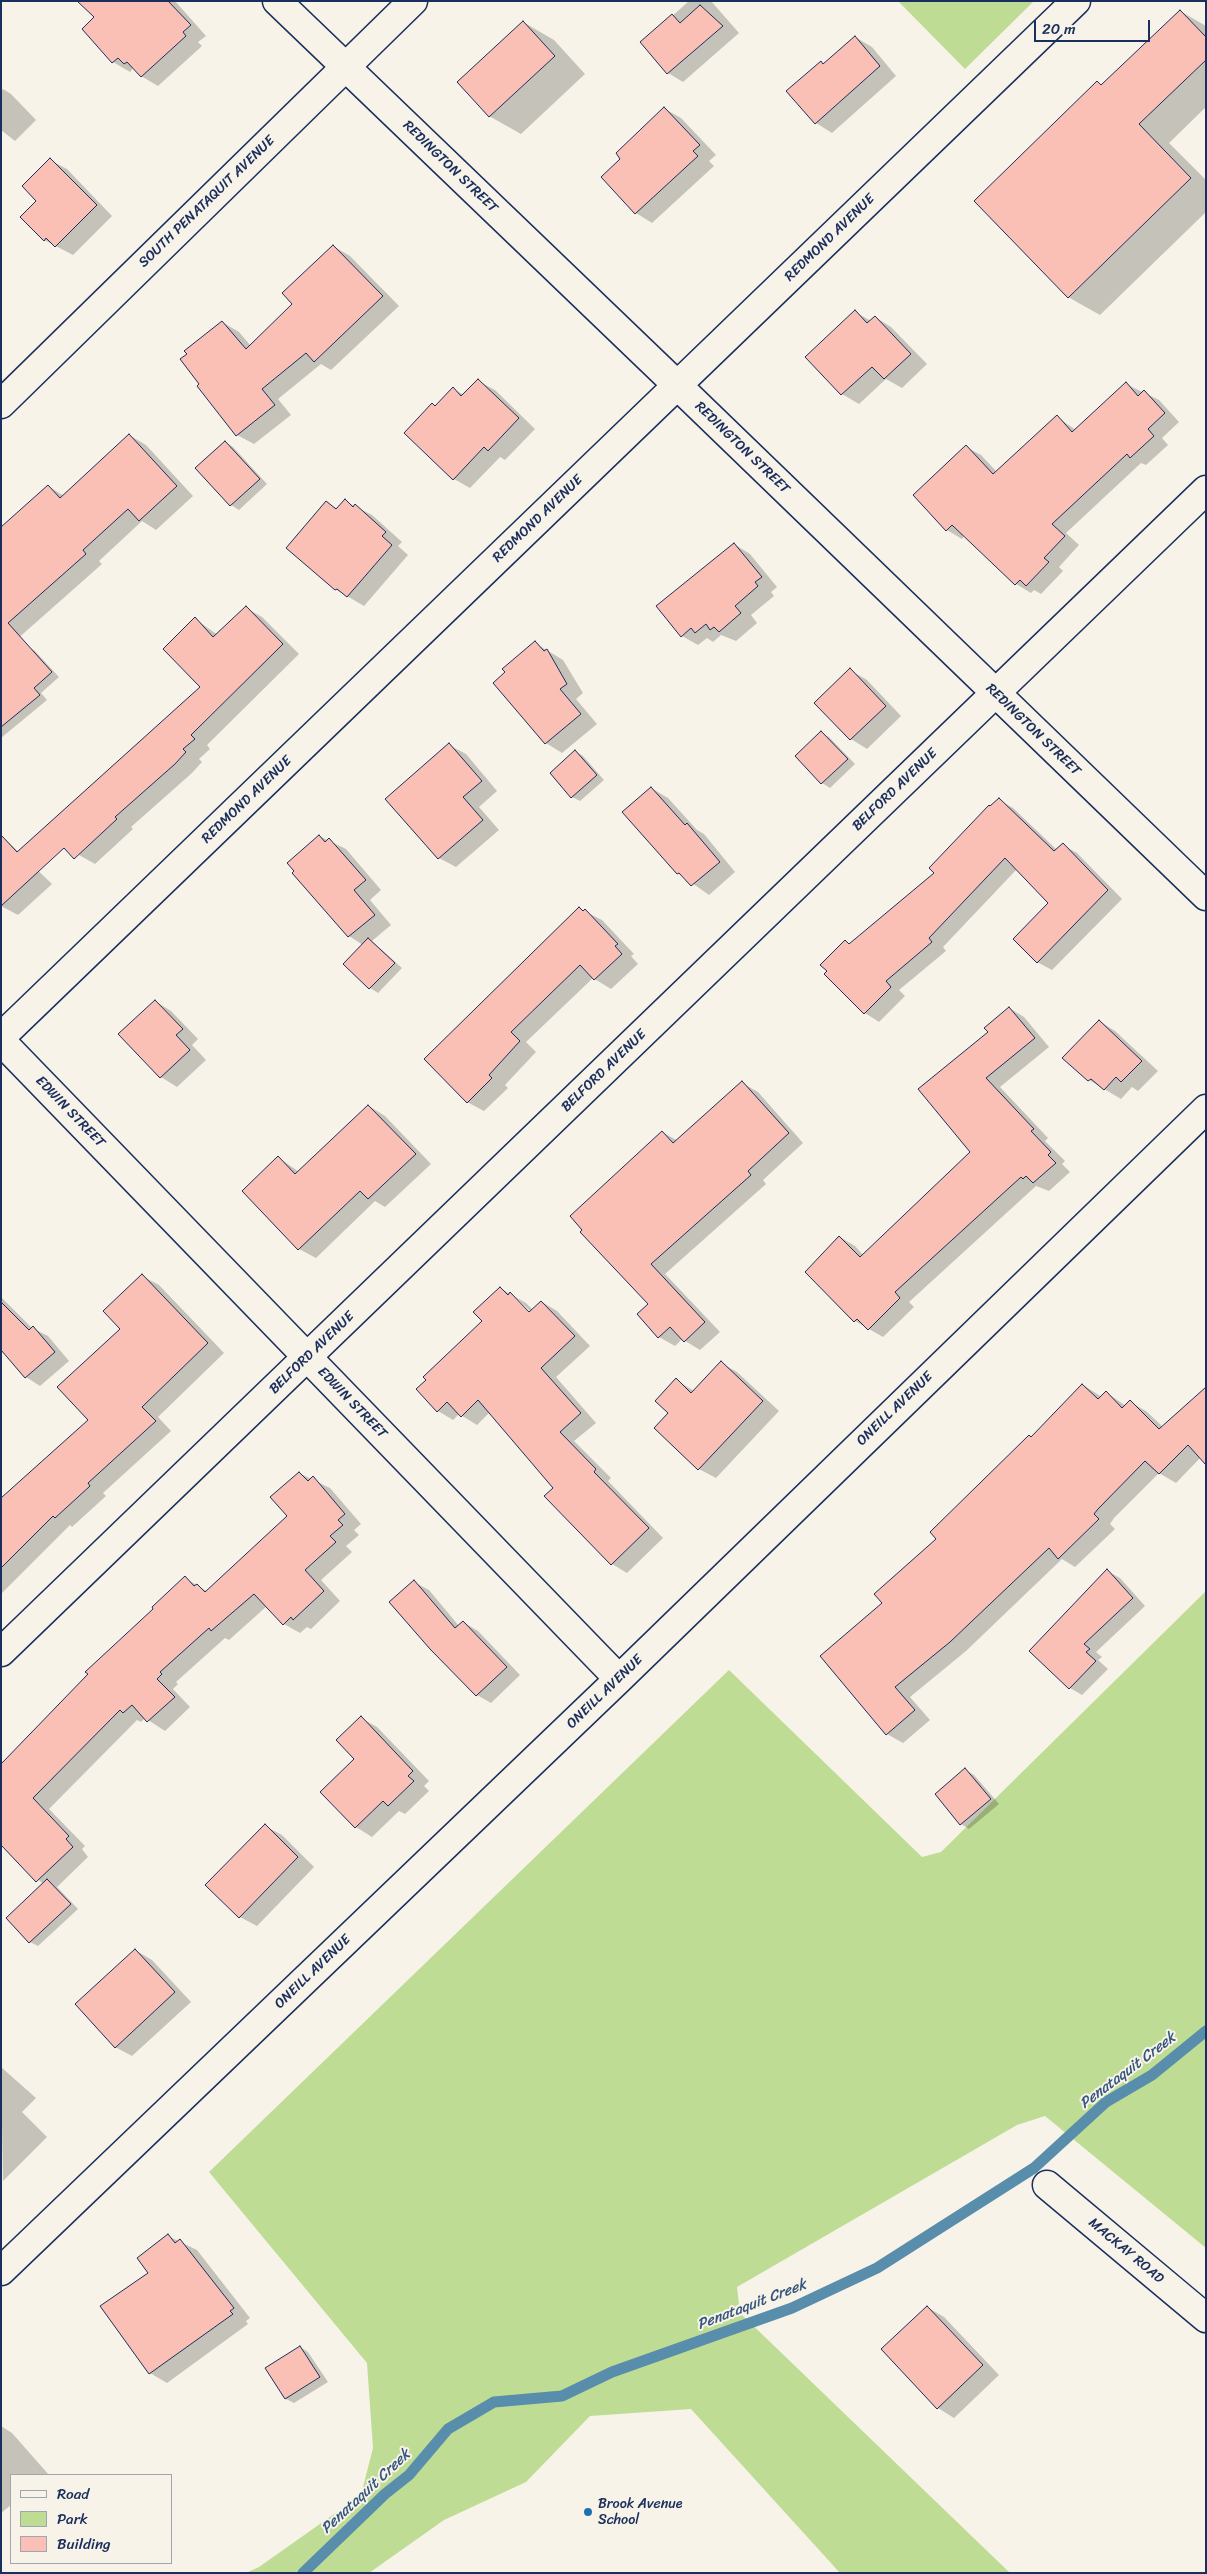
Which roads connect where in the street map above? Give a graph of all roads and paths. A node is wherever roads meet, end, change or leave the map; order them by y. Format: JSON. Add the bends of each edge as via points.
{"nodes":[{"id":1,"x":277,"y":1,"type":"edge"},
{"id":2,"x":413,"y":1,"type":"edge"},
{"id":3,"x":1076,"y":1,"type":"edge"},
{"id":4,"x":345,"y":67,"type":"junction"},
{"id":5,"x":677,"y":384,"type":"junction"},
{"id":6,"x":2,"y":402,"type":"edge"},
{"id":7,"x":1206,"y":490,"type":"edge"},
{"id":8,"x":995,"y":694,"type":"junction"},
{"id":9,"x":1206,"y":896,"type":"edge"},
{"id":10,"x":1,"y":1039,"type":"edge"},
{"id":11,"x":1206,"y":1109,"type":"edge"},
{"id":12,"x":307,"y":1358,"type":"junction"},
{"id":13,"x":1,"y":1652,"type":"edge"},
{"id":14,"x":619,"y":1678,"type":"junction"},
{"id":15,"x":1047,"y":2184,"type":"dead end"},
{"id":16,"x":1,"y":2271,"type":"edge"},
{"id":17,"x":1206,"y":2318,"type":"edge"}],
"edges":[{"from":1,"to":4,"type":"street","name":"REDINGTON STREET"},
{"from":2,"to":4,"type":"street","name":"SOUTH PENATAQUIT AVENUE"},
{"from":3,"to":5,"type":"street","name":"REDMOND AVENUE"},
{"from":4,"to":5,"type":"street","name":"REDINGTON STREET"},
{"from":4,"to":6,"type":"street","name":"SOUTH PENATAQUIT AVENUE"},
{"from":5,"to":8,"type":"street","name":"REDINGTON STREET"},
{"from":5,"to":10,"type":"street","name":"REDMOND AVENUE"},
{"from":7,"to":8,"type":"street","name":"BELFORD AVENUE"},
{"from":8,"to":9,"type":"street","name":"REDINGTON STREET"},
{"from":8,"to":12,"type":"street","name":"BELFORD AVENUE"},
{"from":10,"to":12,"type":"street","name":"EDWIN STREET"},
{"from":11,"to":14,"type":"street","name":"ONEILL AVENUE"},
{"from":12,"to":13,"type":"street","name":"BELFORD AVENUE"},
{"from":12,"to":14,"type":"street","name":"EDWIN STREET"},
{"from":14,"to":16,"type":"street","name":"ONEILL AVENUE"},
{"from":15,"to":17,"type":"street","name":"MACKAY ROAD"}]}
